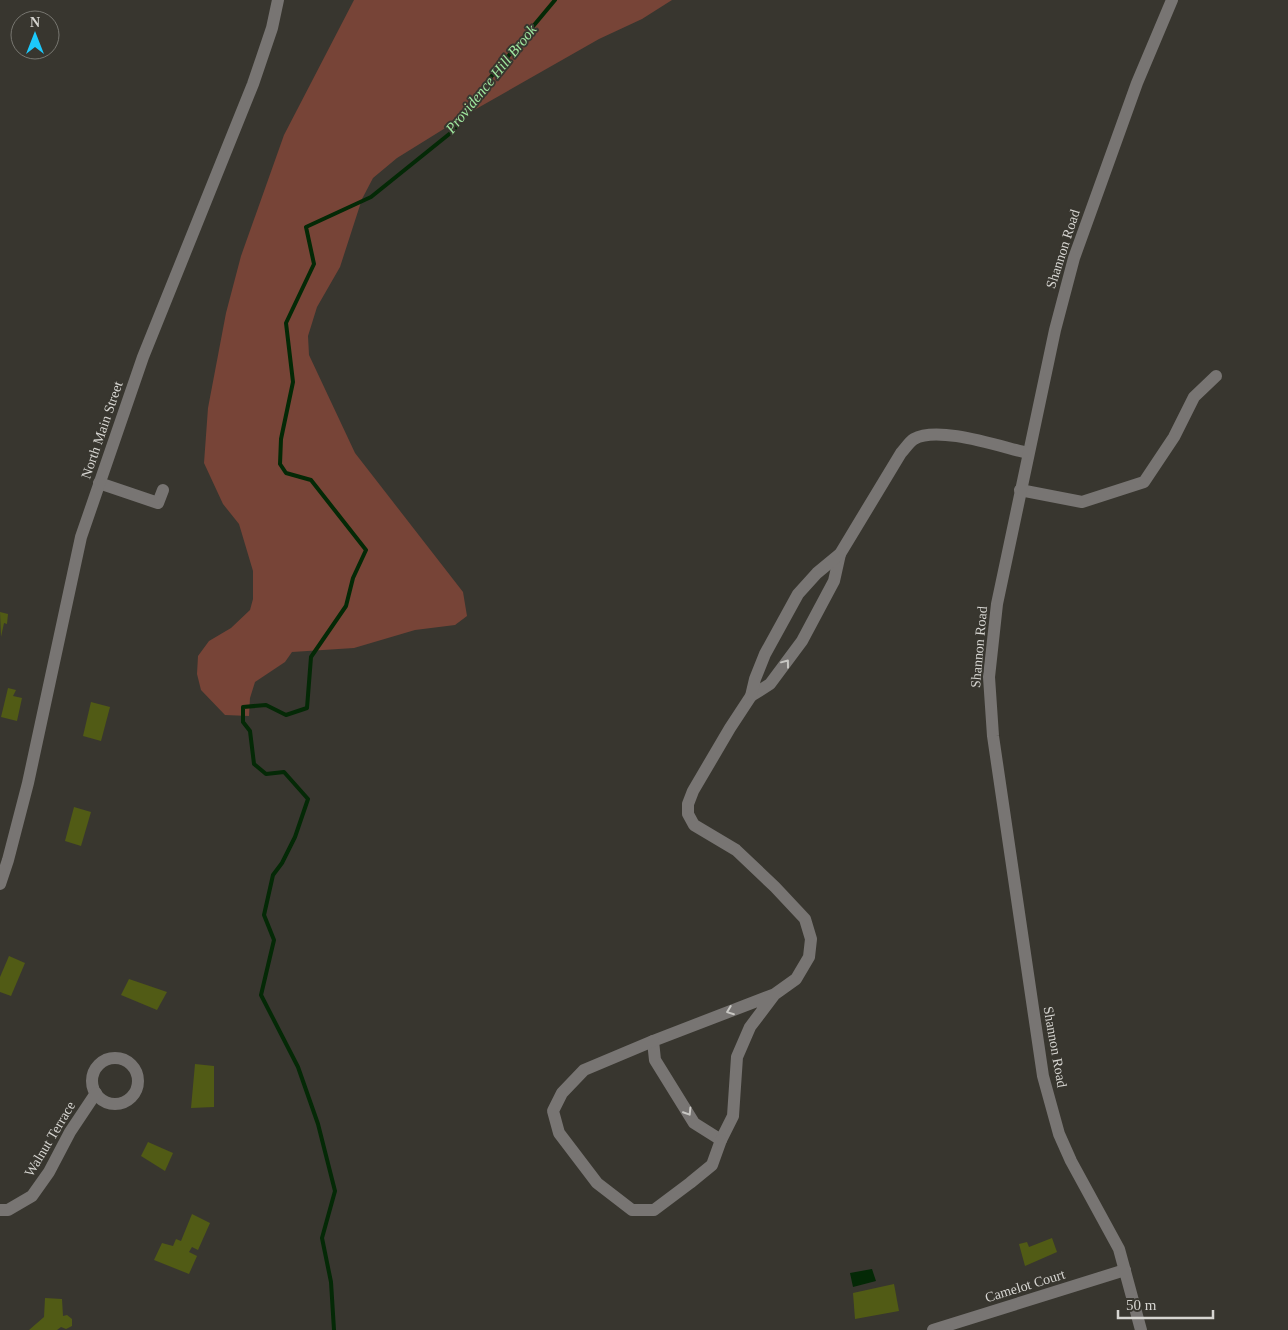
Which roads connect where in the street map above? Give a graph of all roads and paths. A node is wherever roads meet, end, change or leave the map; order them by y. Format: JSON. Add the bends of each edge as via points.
{"nodes":[{"id":1,"x":278,"y":0,"type":"edge"},
{"id":2,"x":1172,"y":0,"type":"edge"},
{"id":3,"x":1216,"y":376,"type":"dead end"},
{"id":4,"x":1028,"y":454,"type":"junction"},
{"id":5,"x":99,"y":483,"type":"junction"},
{"id":6,"x":162,"y":490,"type":"dead end"},
{"id":7,"x":1020,"y":490,"type":"junction"},
{"id":8,"x":840,"y":554,"type":"junction"},
{"id":9,"x":751,"y":696,"type":"junction"},
{"id":10,"x":0,"y":884,"type":"edge"},
{"id":11,"x":775,"y":994,"type":"junction"},
{"id":12,"x":653,"y":1041,"type":"junction"},
{"id":13,"x":96,"y":1093,"type":"dead end"},
{"id":14,"x":721,"y":1140,"type":"junction"},
{"id":15,"x":0,"y":1210,"type":"edge"},
{"id":16,"x":1125,"y":1270,"type":"junction"},
{"id":17,"x":933,"y":1330,"type":"edge"},
{"id":18,"x":1141,"y":1330,"type":"edge"}],
"edges":[{"from":1,"to":5,"type":"street","name":"North Main Street","via":[[253,84],[147,348]]},
{"from":2,"to":4,"type":"street","name":"Shannon Road","via":[[1074,258]]},
{"from":3,"to":7,"type":"street","via":[[1194,397],[1174,437],[1144,482],[1082,502]]},
{"from":4,"to":7,"type":"street","name":"Shannon Road"},
{"from":4,"to":8,"type":"street","via":[[945,434],[913,439],[901,453]]},
{"from":5,"to":6,"type":"street","via":[[158,503]]},
{"from":5,"to":10,"type":"street","name":"North Main Street","via":[[81,537],[28,783]]},
{"from":7,"to":16,"type":"street","name":"Shannon Road","via":[[997,604],[989,677],[993,736],[1047,1090],[1059,1134],[1119,1249]]},
{"from":8,"to":9,"type":"street","via":[[798,594],[765,654]]},
{"from":9,"to":8,"type":"street","one_way":true,"via":[[770,684],[802,641],[834,581]]},
{"from":9,"to":11,"type":"street","via":[[693,791],[688,814],[694,825],[736,850],[804,919],[812,939],[809,956],[796,979]]},
{"from":11,"to":12,"type":"street","one_way":true},
{"from":11,"to":14,"type":"street","via":[[750,1028],[737,1057],[732,1116]]},
{"from":12,"to":14,"type":"street","one_way":true,"via":[[655,1060],[694,1122]]},
{"from":12,"to":14,"type":"street","via":[[584,1070],[562,1093],[553,1111],[559,1133],[596,1183],[632,1210],[654,1210],[690,1183],[712,1164]]},
{"from":13,"to":15,"type":"street","name":"Walnut Terrace","via":[[32,1196],[8,1210]]},
{"from":16,"to":17,"type":"street","name":"Camelot Court"},
{"from":16,"to":18,"type":"street","name":"Shannon Road"}]}
